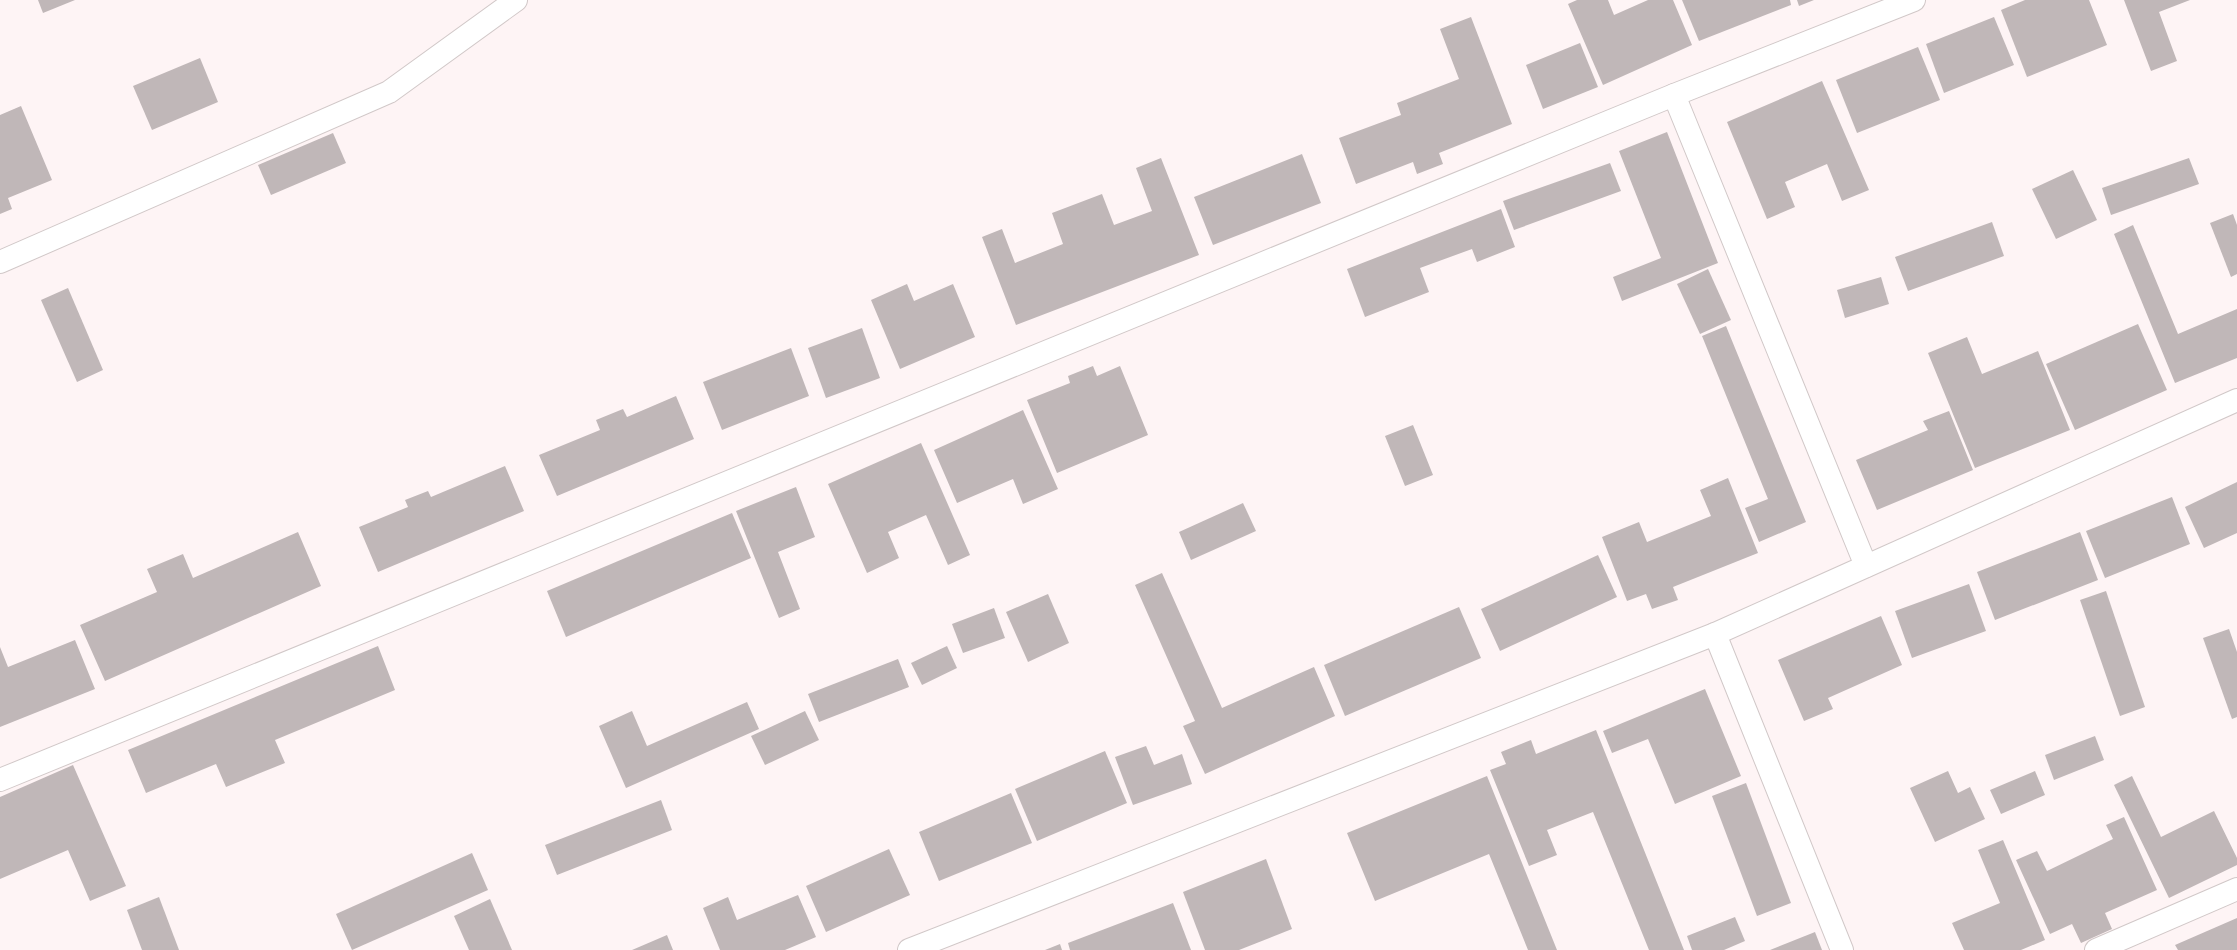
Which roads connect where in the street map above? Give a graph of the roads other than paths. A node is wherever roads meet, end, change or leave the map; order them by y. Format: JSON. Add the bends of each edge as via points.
{"nodes":[{"id":1,"x":516,"y":0,"type":"edge"},
{"id":2,"x":1914,"y":0,"type":"edge"},
{"id":3,"x":1674,"y":95,"type":"junction"},
{"id":4,"x":0,"y":262,"type":"edge"},
{"id":5,"x":2237,"y":400,"type":"edge"},
{"id":6,"x":1866,"y":566,"type":"junction"},
{"id":7,"x":1715,"y":634,"type":"junction"},
{"id":8,"x":0,"y":780,"type":"edge"},
{"id":9,"x":2237,"y":888,"type":"edge"},
{"id":10,"x":909,"y":950,"type":"edge"},
{"id":11,"x":1842,"y":950,"type":"edge"},
{"id":12,"x":2096,"y":950,"type":"edge"}],
"edges":[{"from":1,"to":4,"type":"street","via":[[389,92]]},
{"from":2,"to":3,"type":"street"},
{"from":3,"to":6,"type":"street"},
{"from":3,"to":8,"type":"street"},
{"from":5,"to":6,"type":"street"},
{"from":6,"to":7,"type":"street"},
{"from":7,"to":10,"type":"street"},
{"from":7,"to":11,"type":"street"},
{"from":9,"to":12,"type":"street"}]}
